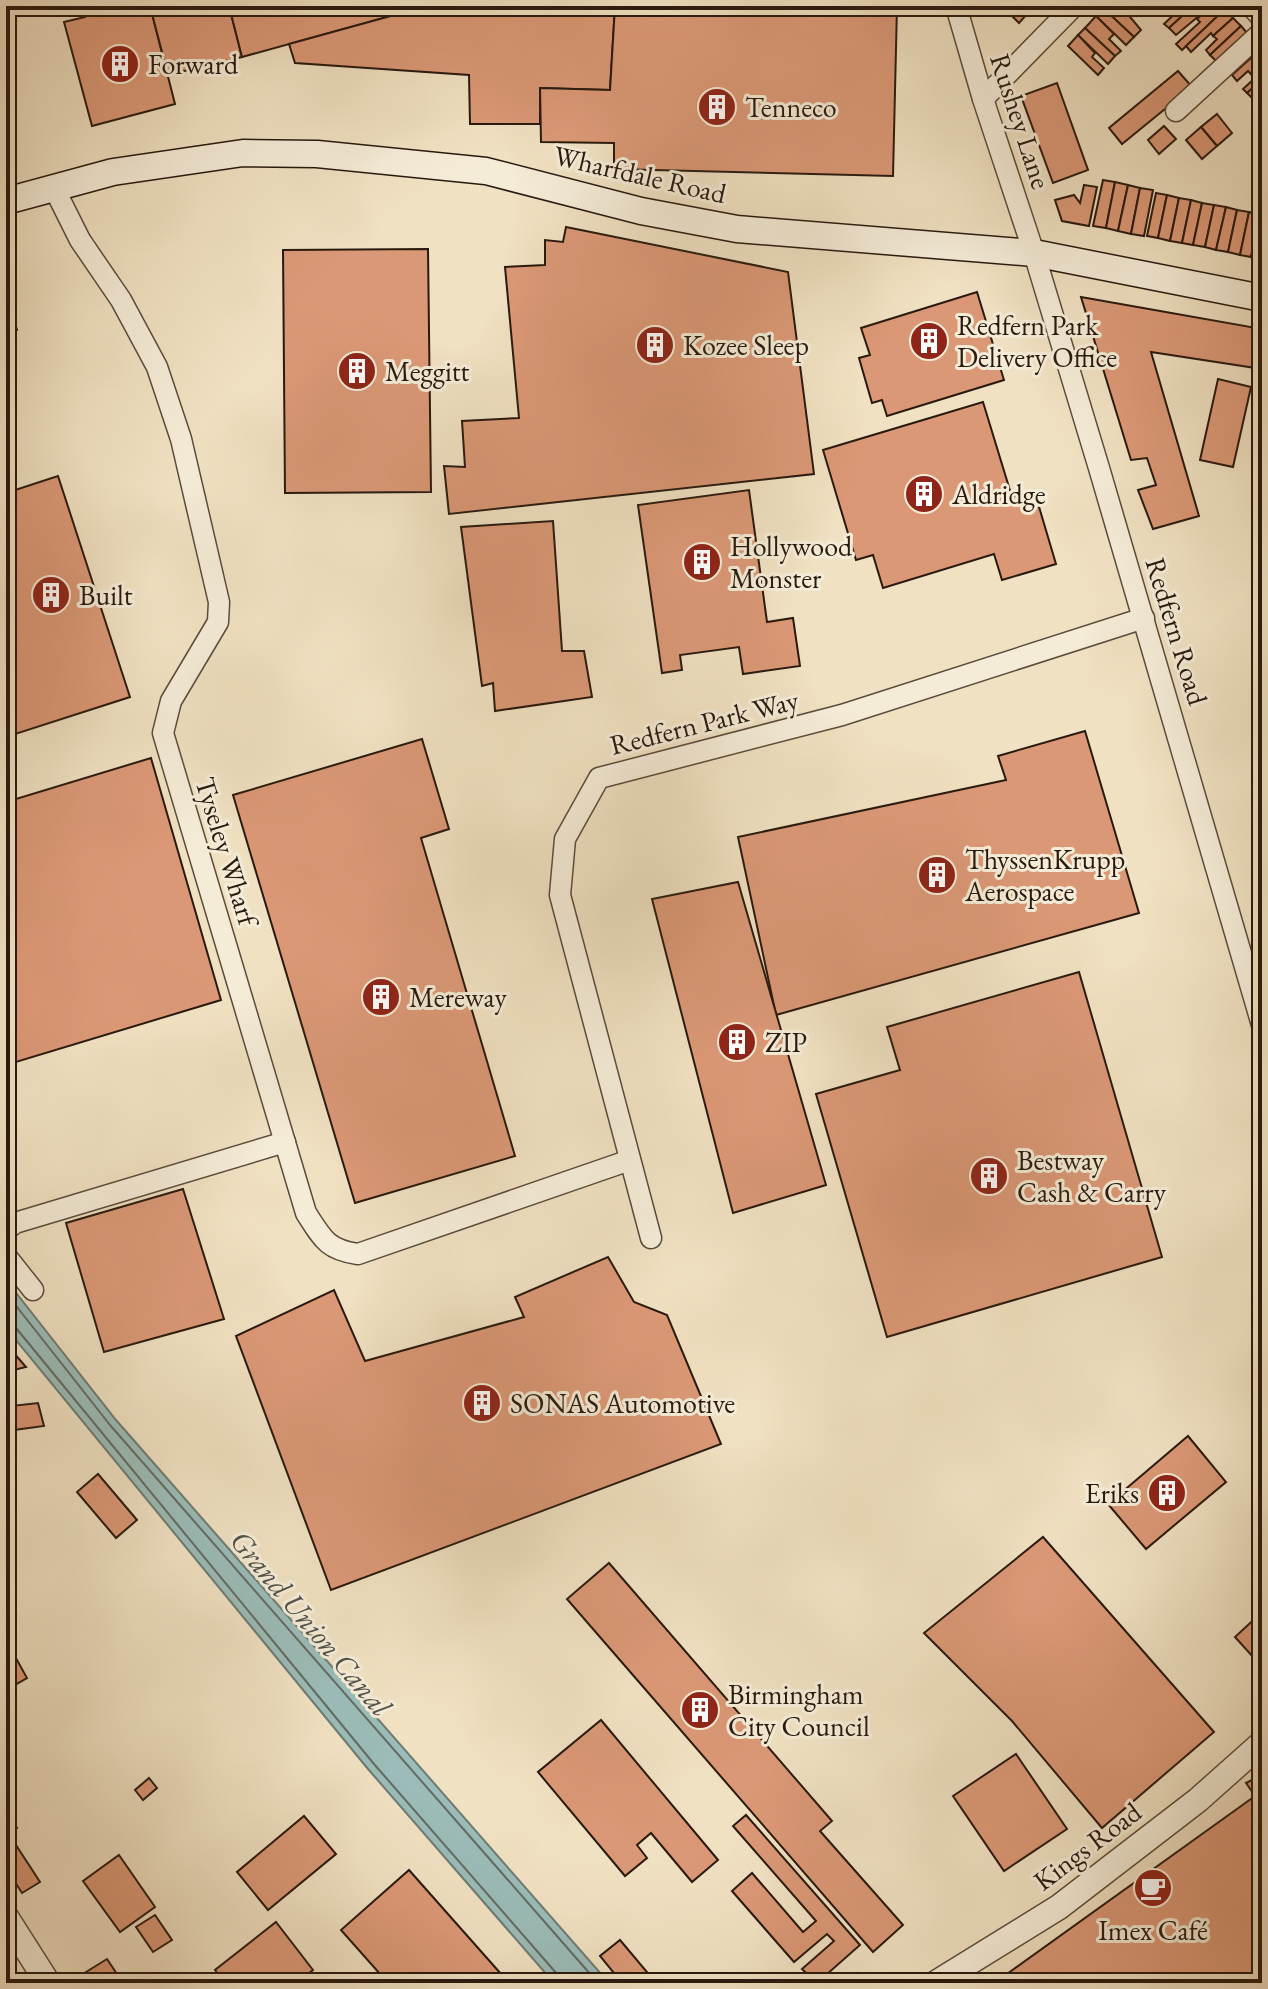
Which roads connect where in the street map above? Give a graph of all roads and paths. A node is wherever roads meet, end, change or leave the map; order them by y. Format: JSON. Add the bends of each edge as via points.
{"nodes":[{"id":1,"x":956,"y":6,"type":"edge"},
{"id":2,"x":1074,"y":6,"type":"edge"},
{"id":3,"x":1251,"y":6,"type":"edge"},
{"id":4,"x":1262,"y":18,"type":"edge"},
{"id":5,"x":1262,"y":32,"type":"edge"},
{"id":6,"x":983,"y":99,"type":"junction"},
{"id":7,"x":1176,"y":111,"type":"dead end"},
{"id":8,"x":54,"y":188,"type":"junction"},
{"id":9,"x":6,"y":201,"type":"edge"},
{"id":10,"x":1034,"y":253,"type":"junction"},
{"id":11,"x":1262,"y":298,"type":"edge"},
{"id":12,"x":1144,"y":618,"type":"junction"},
{"id":13,"x":1262,"y":1025,"type":"edge"},
{"id":14,"x":285,"y":1142,"type":"junction"},
{"id":15,"x":630,"y":1160,"type":"junction"},
{"id":16,"x":6,"y":1230,"type":"edge"},
{"id":17,"x":651,"y":1238,"type":"dead end"},
{"id":18,"x":6,"y":1256,"type":"edge"},
{"id":19,"x":33,"y":1290,"type":"dead end"},
{"id":20,"x":1262,"y":1743,"type":"edge"},
{"id":21,"x":6,"y":1917,"type":"edge"},
{"id":22,"x":48,"y":1983,"type":"edge"},
{"id":23,"x":936,"y":1983,"type":"edge"}],
"edges":[{"from":1,"to":6,"type":"street","name":"Rushey Lane"},
{"from":2,"to":6,"type":"street"},
{"from":3,"to":4,"type":"street"},
{"from":5,"to":7,"type":"street"},
{"from":6,"to":10,"type":"street","name":"Rushey Lane"},
{"from":8,"to":9,"type":"main road","name":"Wharfdale Road"},
{"from":8,"to":10,"type":"main road","name":"Wharfdale Road","via":[[113,172],[243,153],[317,154],[486,171],[641,211],[737,229]]},
{"from":8,"to":14,"type":"street","name":"Tyseley Wharf","via":[[157,367],[181,439],[219,602],[218,622],[171,701],[163,733]]},
{"from":10,"to":11,"type":"main road","name":"Wharfdale Road"},
{"from":10,"to":12,"type":"street","name":"Redfern Road"},
{"from":12,"to":13,"type":"street","name":"Redfern Road"},
{"from":12,"to":15,"type":"street","name":"Redfern Park Way","via":[[842,715],[599,778],[565,839],[560,895]]},
{"from":14,"to":15,"type":"street","name":"Tyseley Wharf","via":[[314,1226],[338,1251],[358,1254]]},
{"from":14,"to":16,"type":"street"},
{"from":15,"to":17,"type":"street","name":"Redfern Park Way"},
{"from":18,"to":19,"type":"street"},
{"from":20,"to":23,"type":"street","name":"Kings Road","via":[[1198,1800],[1059,1907]]},
{"from":21,"to":22,"type":"street"}]}
